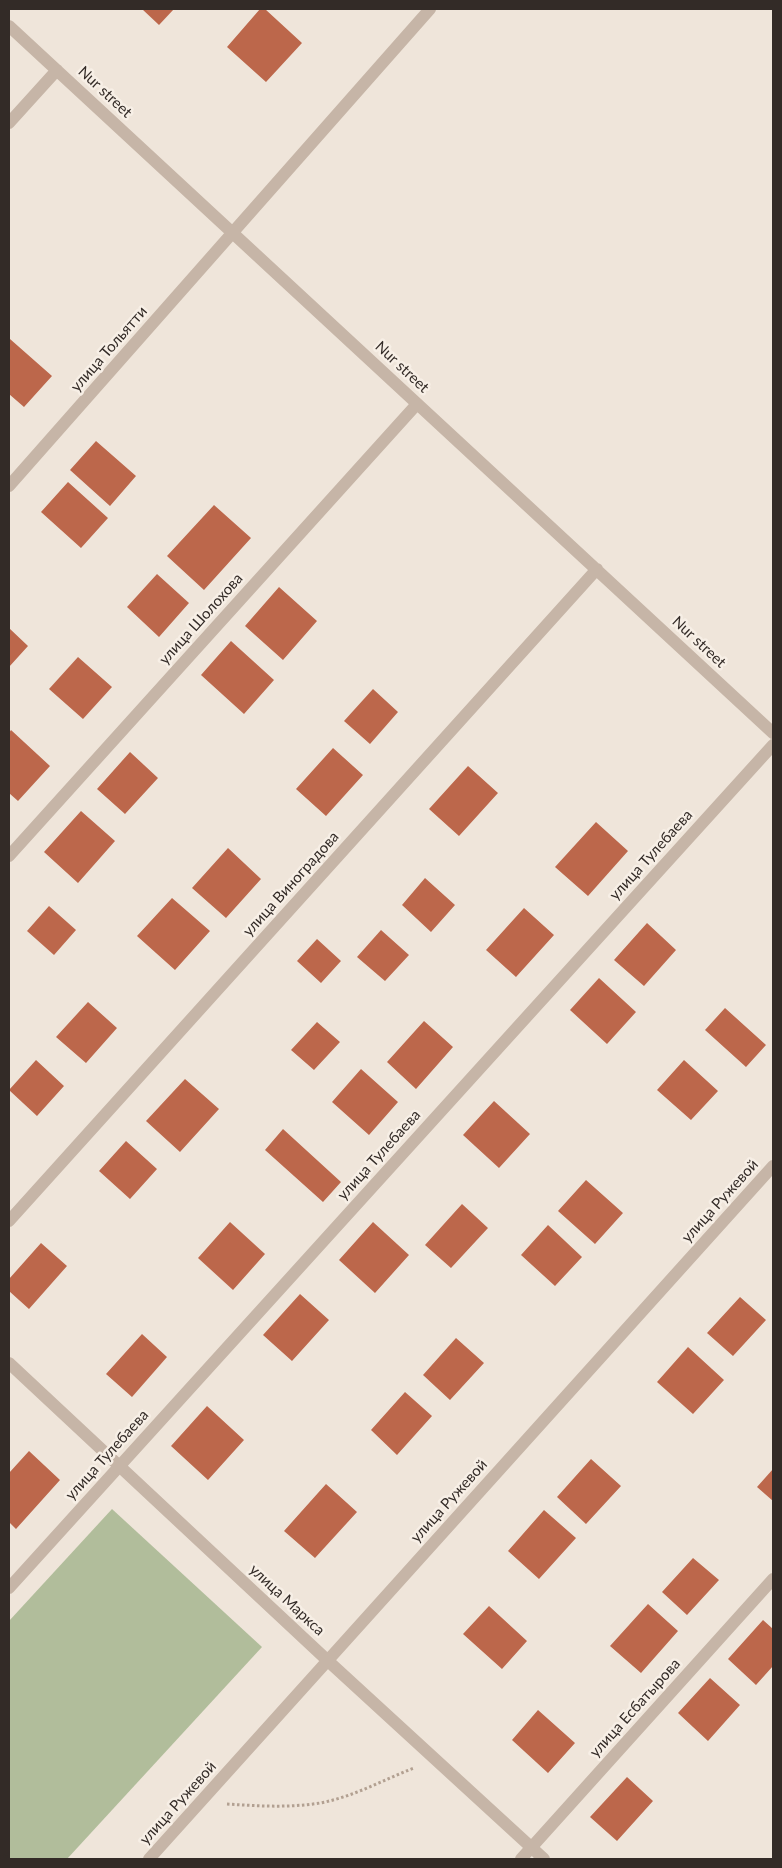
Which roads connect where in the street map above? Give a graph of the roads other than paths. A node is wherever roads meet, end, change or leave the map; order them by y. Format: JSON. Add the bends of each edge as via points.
{"nodes":[{"id":1,"x":430,"y":9,"type":"edge"},
{"id":2,"x":9,"y":26,"type":"edge"},
{"id":3,"x":56,"y":70,"type":"junction"},
{"id":4,"x":9,"y":123,"type":"edge"},
{"id":5,"x":233,"y":233,"type":"junction"},
{"id":6,"x":417,"y":404,"type":"junction"},
{"id":7,"x":9,"y":486,"type":"edge"},
{"id":8,"x":597,"y":569,"type":"junction"},
{"id":9,"x":773,"y":733,"type":"edge"},
{"id":10,"x":773,"y":745,"type":"edge"},
{"id":11,"x":9,"y":856,"type":"edge"},
{"id":12,"x":773,"y":1166,"type":"edge"},
{"id":13,"x":9,"y":1221,"type":"edge"},
{"id":14,"x":9,"y":1363,"type":"edge"},
{"id":15,"x":119,"y":1466,"type":"junction"},
{"id":16,"x":773,"y":1579,"type":"edge"},
{"id":17,"x":9,"y":1588,"type":"edge"},
{"id":18,"x":327,"y":1660,"type":"junction"},
{"id":19,"x":531,"y":1848,"type":"junction"},
{"id":20,"x":149,"y":1859,"type":"edge"},
{"id":21,"x":521,"y":1859,"type":"edge"},
{"id":22,"x":544,"y":1859,"type":"edge"}],
"edges":[{"from":1,"to":5,"type":"street","name":"улица Тольятти"},
{"from":2,"to":3,"type":"street","name":"Nur street"},
{"from":3,"to":4,"type":"street"},
{"from":3,"to":5,"type":"street","name":"Nur street"},
{"from":5,"to":6,"type":"street","name":"Nur street"},
{"from":5,"to":7,"type":"street","name":"улица Тольятти"},
{"from":6,"to":8,"type":"street","name":"Nur street"},
{"from":6,"to":11,"type":"street","name":"улица Шолохова"},
{"from":8,"to":9,"type":"street","name":"Nur street"},
{"from":8,"to":13,"type":"street","name":"улица Виноградова"},
{"from":10,"to":15,"type":"street","name":"улица Тулебаева"},
{"from":12,"to":18,"type":"street","name":"улица Ружевой"},
{"from":14,"to":15,"type":"street","name":"улица Маркса"},
{"from":15,"to":17,"type":"street","name":"улица Тулебаева"},
{"from":15,"to":18,"type":"street","name":"улица Маркса"},
{"from":16,"to":19,"type":"street","name":"улица Есбатырова"},
{"from":18,"to":19,"type":"street","name":"улица Маркса"},
{"from":18,"to":20,"type":"street","name":"улица Ружевой"},
{"from":19,"to":21,"type":"street","name":"улица Есбатырова"},
{"from":19,"to":22,"type":"street","name":"улица Маркса"}]}
